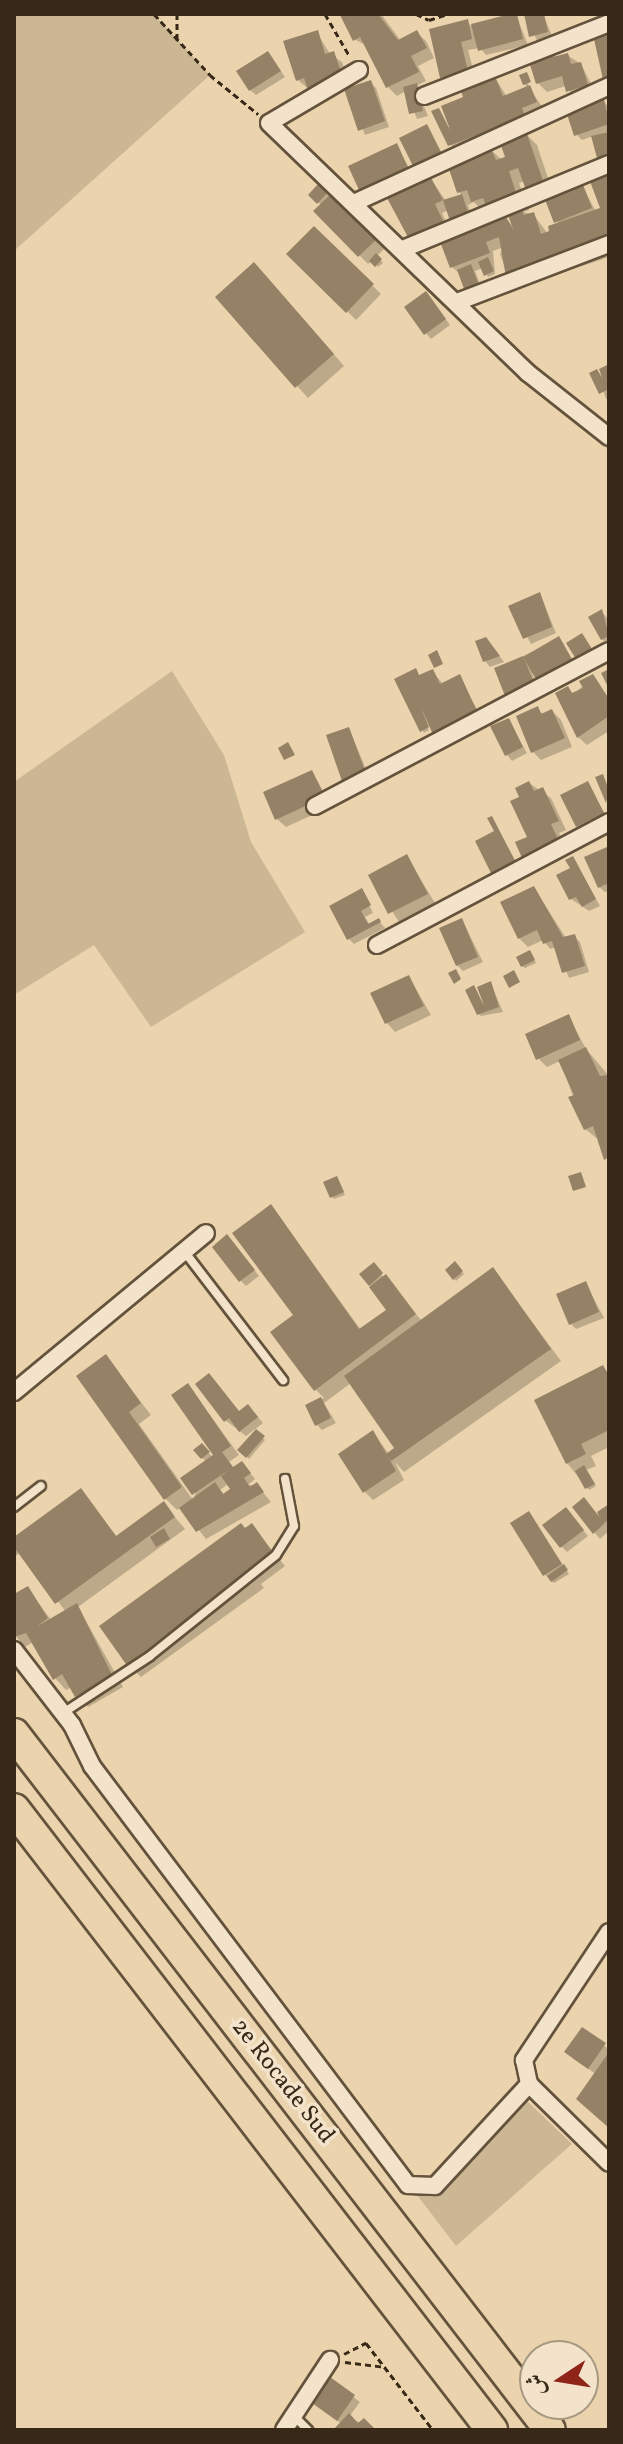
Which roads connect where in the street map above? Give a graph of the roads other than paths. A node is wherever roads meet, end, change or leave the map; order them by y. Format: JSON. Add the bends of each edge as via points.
{"nodes":[{"id":1,"x":609,"y":23,"type":"edge"},
{"id":2,"x":359,"y":70,"type":"road end"},
{"id":3,"x":609,"y":86,"type":"edge"},
{"id":4,"x":424,"y":96,"type":"dead end"},
{"id":5,"x":609,"y":164,"type":"edge"},
{"id":6,"x":356,"y":202,"type":"junction"},
{"id":7,"x":609,"y":244,"type":"edge"},
{"id":8,"x":403,"y":249,"type":"junction"},
{"id":9,"x":457,"y":302,"type":"junction"},
{"id":10,"x":609,"y":437,"type":"edge"},
{"id":11,"x":609,"y":651,"type":"edge"},
{"id":12,"x":315,"y":806,"type":"dead end"},
{"id":13,"x":609,"y":822,"type":"edge"},
{"id":14,"x":377,"y":945,"type":"dead end"},
{"id":15,"x":206,"y":1233,"type":"dead end"},
{"id":16,"x":184,"y":1251,"type":"junction"},
{"id":17,"x":283,"y":1380,"type":"dead end"},
{"id":18,"x":14,"y":1392,"type":"edge"},
{"id":19,"x":285,"y":1479,"type":"dead end"},
{"id":20,"x":41,"y":1486,"type":"dead end"},
{"id":21,"x":14,"y":1507,"type":"edge"},
{"id":22,"x":14,"y":1650,"type":"edge"},
{"id":23,"x":62,"y":1713,"type":"junction"},
{"id":24,"x":14,"y":1734,"type":"edge"},
{"id":25,"x":14,"y":1809,"type":"edge"},
{"id":26,"x":609,"y":1932,"type":"edge"},
{"id":27,"x":529,"y":2084,"type":"junction"},
{"id":28,"x":609,"y":2163,"type":"edge"},
{"id":29,"x":330,"y":2360,"type":"road end"},
{"id":30,"x":292,"y":2414,"type":"junction"},
{"id":31,"x":284,"y":2430,"type":"edge"},
{"id":32,"x":308,"y":2430,"type":"edge"},
{"id":33,"x":492,"y":2430,"type":"edge"},
{"id":34,"x":550,"y":2430,"type":"edge"}],
"edges":[{"from":1,"to":4,"type":"street"},
{"from":2,"to":6,"type":"street","via":[[269,123]]},
{"from":3,"to":6,"type":"street"},
{"from":5,"to":8,"type":"street"},
{"from":6,"to":8,"type":"street"},
{"from":7,"to":9,"type":"street"},
{"from":8,"to":9,"type":"street"},
{"from":9,"to":10,"type":"street","via":[[528,373]]},
{"from":11,"to":12,"type":"street"},
{"from":13,"to":14,"type":"street"},
{"from":15,"to":16,"type":"street"},
{"from":16,"to":17,"type":"lane"},
{"from":16,"to":18,"type":"street"},
{"from":19,"to":23,"type":"lane","via":[[294,1526],[276,1555],[150,1656]]},
{"from":20,"to":21,"type":"lane"},
{"from":22,"to":23,"type":"street"},
{"from":23,"to":27,"type":"street","via":[[92,1766],[408,2185],[435,2186]]},
{"from":24,"to":34,"type":"highway","name":"2e Rocade Sud"},
{"from":25,"to":33,"type":"highway","name":"2e Rocade Sud"},
{"from":26,"to":27,"type":"street","via":[[524,2060]]},
{"from":27,"to":28,"type":"street"},
{"from":29,"to":30,"type":"street"},
{"from":30,"to":31,"type":"street"},
{"from":30,"to":32,"type":"lane"}]}
